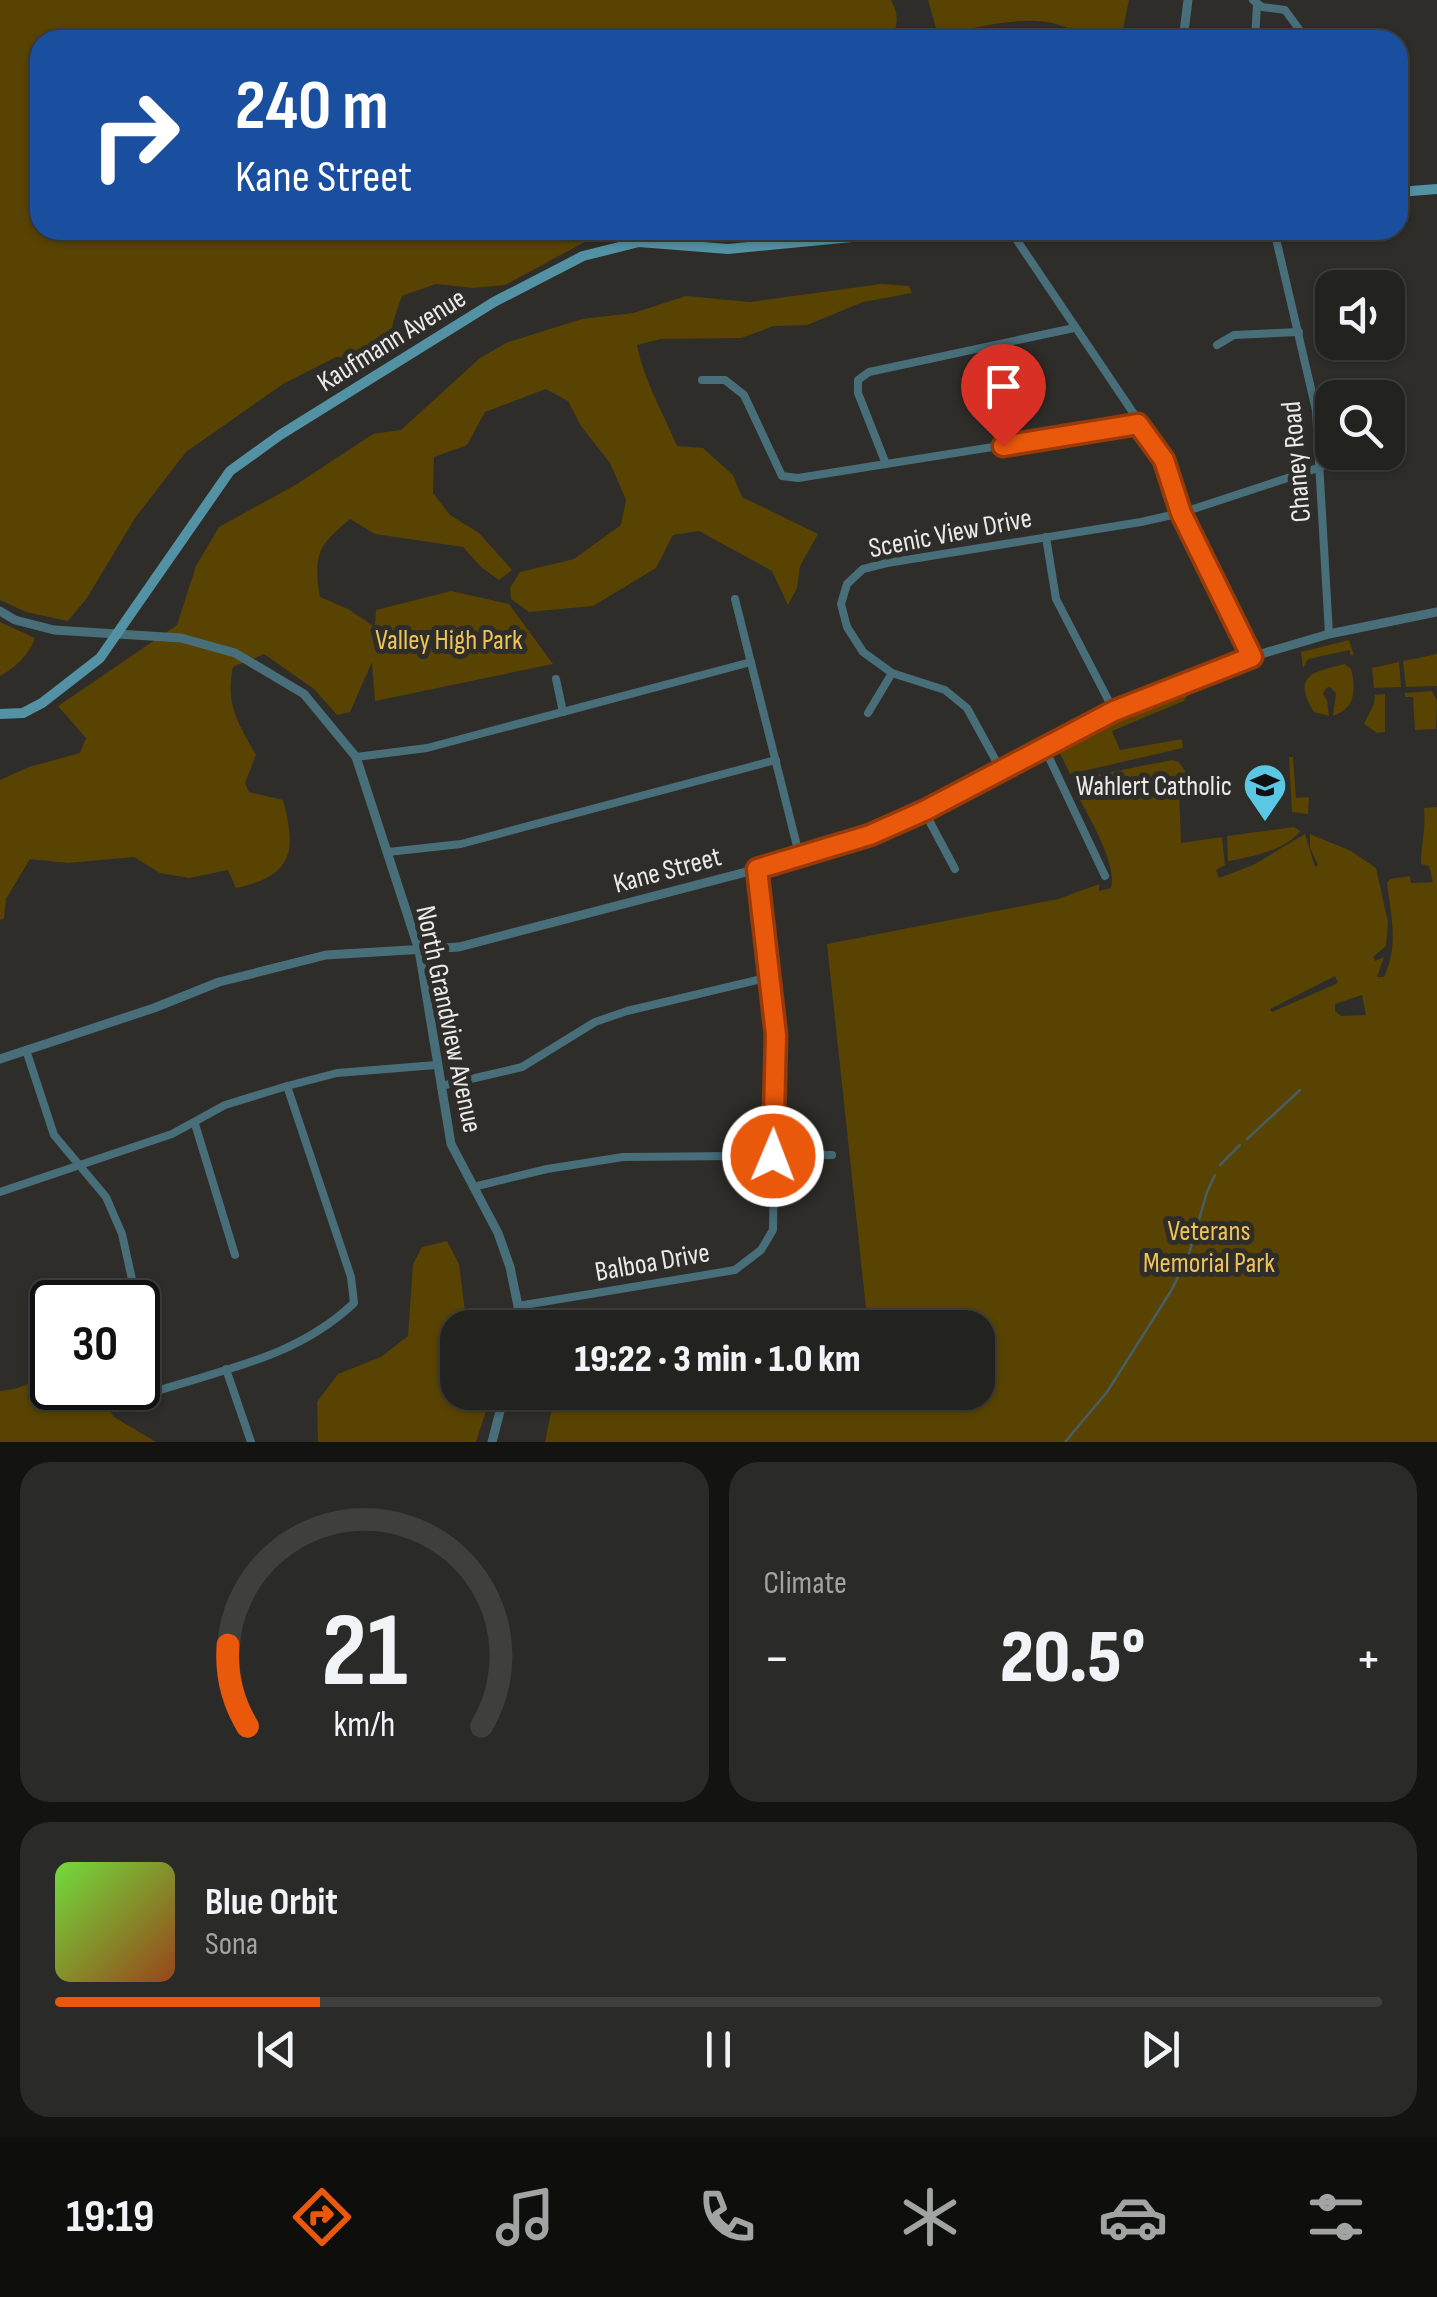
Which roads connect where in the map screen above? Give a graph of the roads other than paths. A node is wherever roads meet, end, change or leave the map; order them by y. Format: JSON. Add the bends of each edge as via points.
{"nodes":[{"id":1,"x":1188,"y":0,"type":"edge"},
{"id":2,"x":1255,"y":2,"type":"edge"},
{"id":3,"x":1184,"y":30,"type":"edge"},
{"id":4,"x":1255,"y":30,"type":"edge"},
{"id":5,"x":1300,"y":30,"type":"edge"},
{"id":6,"x":1437,"y":189,"type":"edge"},
{"id":7,"x":1408,"y":191,"type":"edge"},
{"id":8,"x":816,"y":240,"type":"edge"},
{"id":9,"x":1017,"y":240,"type":"edge"},
{"id":10,"x":1276,"y":240,"type":"edge"},
{"id":11,"x":1074,"y":328,"type":"junction"},
{"id":12,"x":1298,"y":332,"type":"junction"},
{"id":13,"x":1217,"y":345,"type":"dead end"},
{"id":14,"x":702,"y":380,"type":"dead end"},
{"id":15,"x":1315,"y":406,"type":"edge"},
{"id":16,"x":1138,"y":424,"type":"junction"},
{"id":17,"x":886,"y":464,"type":"junction"},
{"id":18,"x":1315,"y":469,"type":"edge"},
{"id":19,"x":1321,"y":470,"type":"edge"},
{"id":20,"x":1181,"y":513,"type":"junction"},
{"id":21,"x":1046,"y":537,"type":"junction"},
{"id":22,"x":735,"y":598,"type":"dead end"},
{"id":23,"x":0,"y":611,"type":"edge"},
{"id":24,"x":1437,"y":612,"type":"edge"},
{"id":25,"x":1329,"y":634,"type":"junction"},
{"id":26,"x":115,"y":635,"type":"junction"},
{"id":27,"x":1252,"y":657,"type":"junction"},
{"id":28,"x":751,"y":662,"type":"junction"},
{"id":29,"x":892,"y":673,"type":"junction"},
{"id":30,"x":556,"y":679,"type":"dead end"},
{"id":31,"x":1114,"y":711,"type":"junction"},
{"id":32,"x":563,"y":712,"type":"junction"},
{"id":33,"x":868,"y":713,"type":"dead end"},
{"id":34,"x":0,"y":714,"type":"edge"},
{"id":35,"x":1044,"y":747,"type":"junction"},
{"id":36,"x":356,"y":757,"type":"junction"},
{"id":37,"x":776,"y":760,"type":"junction"},
{"id":38,"x":1001,"y":770,"type":"junction"},
{"id":39,"x":924,"y":811,"type":"junction"},
{"id":40,"x":388,"y":852,"type":"junction"},
{"id":41,"x":800,"y":858,"type":"junction"},
{"id":42,"x":757,"y":869,"type":"junction"},
{"id":43,"x":955,"y":869,"type":"dead end"},
{"id":44,"x":1105,"y":876,"type":"dead end"},
{"id":45,"x":419,"y":950,"type":"junction"},
{"id":46,"x":770,"y":977,"type":"junction"},
{"id":47,"x":26,"y":1050,"type":"junction"},
{"id":48,"x":0,"y":1059,"type":"edge"},
{"id":49,"x":436,"y":1065,"type":"junction"},
{"id":50,"x":287,"y":1086,"type":"junction"},
{"id":51,"x":442,"y":1086,"type":"junction"},
{"id":52,"x":195,"y":1124,"type":"junction"},
{"id":53,"x":832,"y":1155,"type":"dead end"},
{"id":54,"x":773,"y":1156,"type":"junction"},
{"id":55,"x":78,"y":1165,"type":"junction"},
{"id":56,"x":472,"y":1188,"type":"junction"},
{"id":57,"x":0,"y":1192,"type":"edge"},
{"id":58,"x":235,"y":1256,"type":"dead end"},
{"id":59,"x":132,"y":1280,"type":"edge"},
{"id":60,"x":518,"y":1306,"type":"junction"},
{"id":61,"x":518,"y":1310,"type":"edge"},
{"id":62,"x":226,"y":1369,"type":"junction"},
{"id":63,"x":160,"y":1391,"type":"edge"},
{"id":64,"x":500,"y":1410,"type":"edge"},
{"id":65,"x":251,"y":1442,"type":"edge"},
{"id":66,"x":492,"y":1442,"type":"edge"}],
"edges":[{"from":1,"to":3,"type":"street"},
{"from":2,"to":4,"type":"street"},
{"from":2,"to":5,"type":"street","via":[[1286,10]]},
{"from":6,"to":7,"type":"main road"},
{"from":8,"to":26,"type":"main road","name":"Kaufmann Avenue","via":[[728,248],[639,242],[583,256],[494,302],[230,471]]},
{"from":9,"to":11,"type":"street"},
{"from":10,"to":12,"type":"street","name":"Chaney Road"},
{"from":11,"to":16,"type":"street"},
{"from":11,"to":17,"type":"street","via":[[869,372],[858,380],[858,393]]},
{"from":12,"to":13,"type":"street","via":[[1234,335]]},
{"from":12,"to":15,"type":"street","name":"Chaney Road"},
{"from":14,"to":17,"type":"street","via":[[725,380],[744,395],[782,476]]},
{"from":16,"to":17,"type":"street"},
{"from":16,"to":20,"type":"street","via":[[1164,460]]},
{"from":18,"to":20,"type":"street","name":"Scenic View Drive"},
{"from":19,"to":25,"type":"street","name":"Chaney Road"},
{"from":20,"to":21,"type":"street","name":"Scenic View Drive"},
{"from":20,"to":27,"type":"street"},
{"from":21,"to":29,"type":"street","name":"Scenic View Drive","via":[[863,569],[847,584],[846,627],[863,652]]},
{"from":21,"to":31,"type":"street","via":[[1056,599]]},
{"from":22,"to":28,"type":"street"},
{"from":23,"to":26,"type":"street","name":"North Grandview Avenue","via":[[54,630]]},
{"from":24,"to":25,"type":"street","name":"Kane Street"},
{"from":25,"to":27,"type":"street","name":"Kane Street"},
{"from":26,"to":34,"type":"main road","name":"Kaufmann Avenue","via":[[100,658],[42,703]]},
{"from":26,"to":36,"type":"street","name":"North Grandview Avenue","via":[[181,638],[235,652],[304,694]]},
{"from":27,"to":31,"type":"street","name":"Kane Street"},
{"from":28,"to":32,"type":"street"},
{"from":28,"to":37,"type":"street"},
{"from":29,"to":33,"type":"street"},
{"from":29,"to":38,"type":"street","name":"Scenic View Drive","via":[[945,690],[968,708]]},
{"from":30,"to":32,"type":"street"},
{"from":31,"to":35,"type":"street","name":"Kane Street"},
{"from":32,"to":36,"type":"street","via":[[427,748]]},
{"from":35,"to":38,"type":"street","name":"Kane Street"},
{"from":35,"to":44,"type":"street"},
{"from":36,"to":40,"type":"street","name":"North Grandview Avenue"},
{"from":37,"to":40,"type":"street","via":[[460,844]]},
{"from":37,"to":41,"type":"street"},
{"from":38,"to":39,"type":"street","name":"Kane Street"},
{"from":39,"to":41,"type":"street","name":"Kane Street"},
{"from":39,"to":43,"type":"street"},
{"from":40,"to":45,"type":"street","name":"North Grandview Avenue"},
{"from":41,"to":42,"type":"street","name":"Kane Street"},
{"from":42,"to":45,"type":"street","name":"Kane Street","via":[[459,947]]},
{"from":42,"to":46,"type":"street","name":"Balboa Drive"},
{"from":45,"to":47,"type":"street","name":"Kane Street","via":[[326,955],[237,977]]},
{"from":45,"to":49,"type":"street","name":"North Grandview Avenue"},
{"from":46,"to":51,"type":"street","via":[[595,1022],[522,1067]]},
{"from":46,"to":54,"type":"street","name":"Balboa Drive","via":[[776,1035]]},
{"from":47,"to":48,"type":"street","name":"Kane Street"},
{"from":47,"to":55,"type":"street","via":[[54,1136]]},
{"from":49,"to":50,"type":"street","via":[[337,1073]]},
{"from":49,"to":51,"type":"street","name":"North Grandview Avenue"},
{"from":50,"to":52,"type":"street","via":[[225,1105]]},
{"from":50,"to":62,"type":"street","via":[[352,1277],[354,1302],[288,1350]]},
{"from":51,"to":56,"type":"street","name":"North Grandview Avenue","via":[[452,1144]]},
{"from":52,"to":55,"type":"street"},
{"from":52,"to":58,"type":"street"},
{"from":53,"to":54,"type":"street"},
{"from":54,"to":56,"type":"street","via":[[623,1157]]},
{"from":54,"to":60,"type":"street","name":"Balboa Drive","via":[[773,1230],[761,1250],[735,1270]]},
{"from":55,"to":57,"type":"street"},
{"from":55,"to":59,"type":"street","via":[[106,1197]]},
{"from":56,"to":60,"type":"street","name":"North Grandview Avenue","via":[[498,1232]]},
{"from":60,"to":61,"type":"street","name":"North Grandview Avenue"},
{"from":62,"to":63,"type":"street"},
{"from":62,"to":65,"type":"street"},
{"from":64,"to":66,"type":"street"}]}
